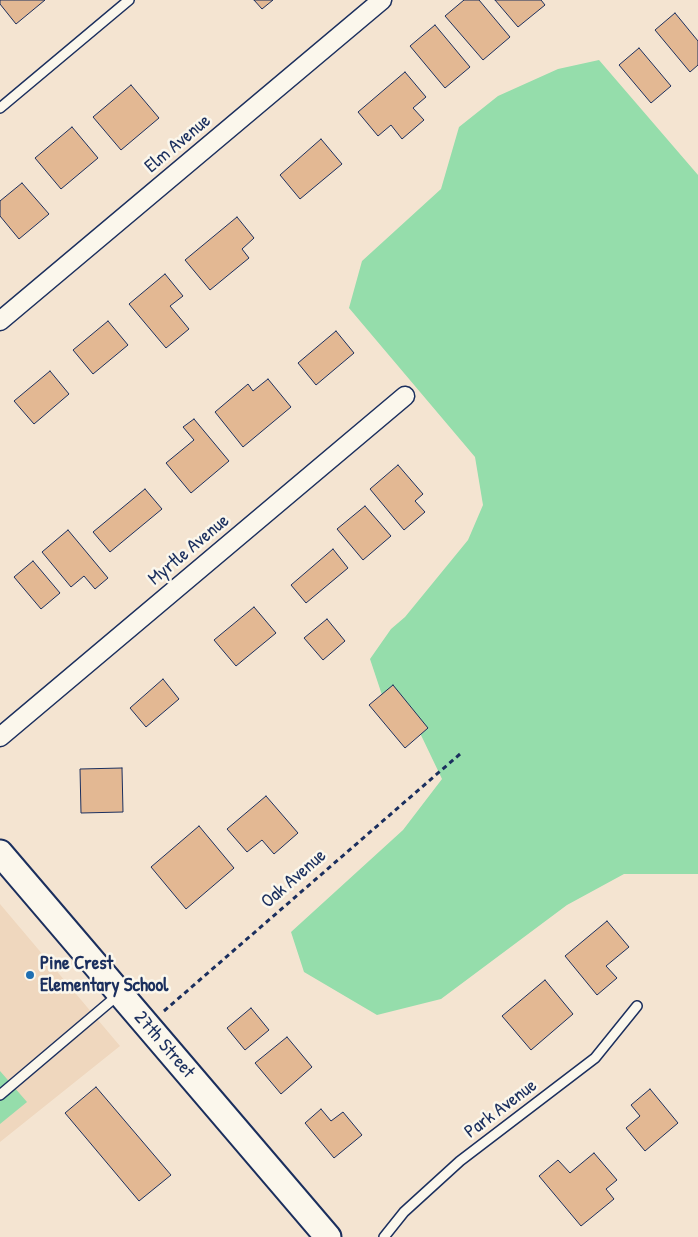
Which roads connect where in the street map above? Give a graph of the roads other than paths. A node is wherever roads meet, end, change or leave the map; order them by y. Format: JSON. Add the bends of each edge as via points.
{"nodes":[{"id":1,"x":128,"y":0,"type":"edge"},
{"id":2,"x":382,"y":0,"type":"edge"},
{"id":3,"x":0,"y":108,"type":"edge"},
{"id":4,"x":0,"y":321,"type":"edge"},
{"id":5,"x":405,"y":396,"type":"dead end"},
{"id":6,"x":0,"y":737,"type":"edge"},
{"id":7,"x":0,"y":853,"type":"edge"},
{"id":8,"x":120,"y":994,"type":"junction"},
{"id":9,"x":637,"y":1006,"type":"dead end"},
{"id":10,"x":0,"y":1095,"type":"edge"},
{"id":11,"x":328,"y":1237,"type":"edge"},
{"id":12,"x":384,"y":1237,"type":"edge"}],
"edges":[{"from":1,"to":3,"type":"lane"},
{"from":2,"to":4,"type":"street","name":"Elm Avenue"},
{"from":5,"to":6,"type":"street","name":"Myrtle Avenue"},
{"from":7,"to":8,"type":"main road","name":"27th Street"},
{"from":8,"to":10,"type":"lane"},
{"from":8,"to":11,"type":"main road","name":"27th Street"},
{"from":9,"to":12,"type":"lane","name":"Park Avenue","via":[[595,1058],[460,1161],[404,1212]]}]}
